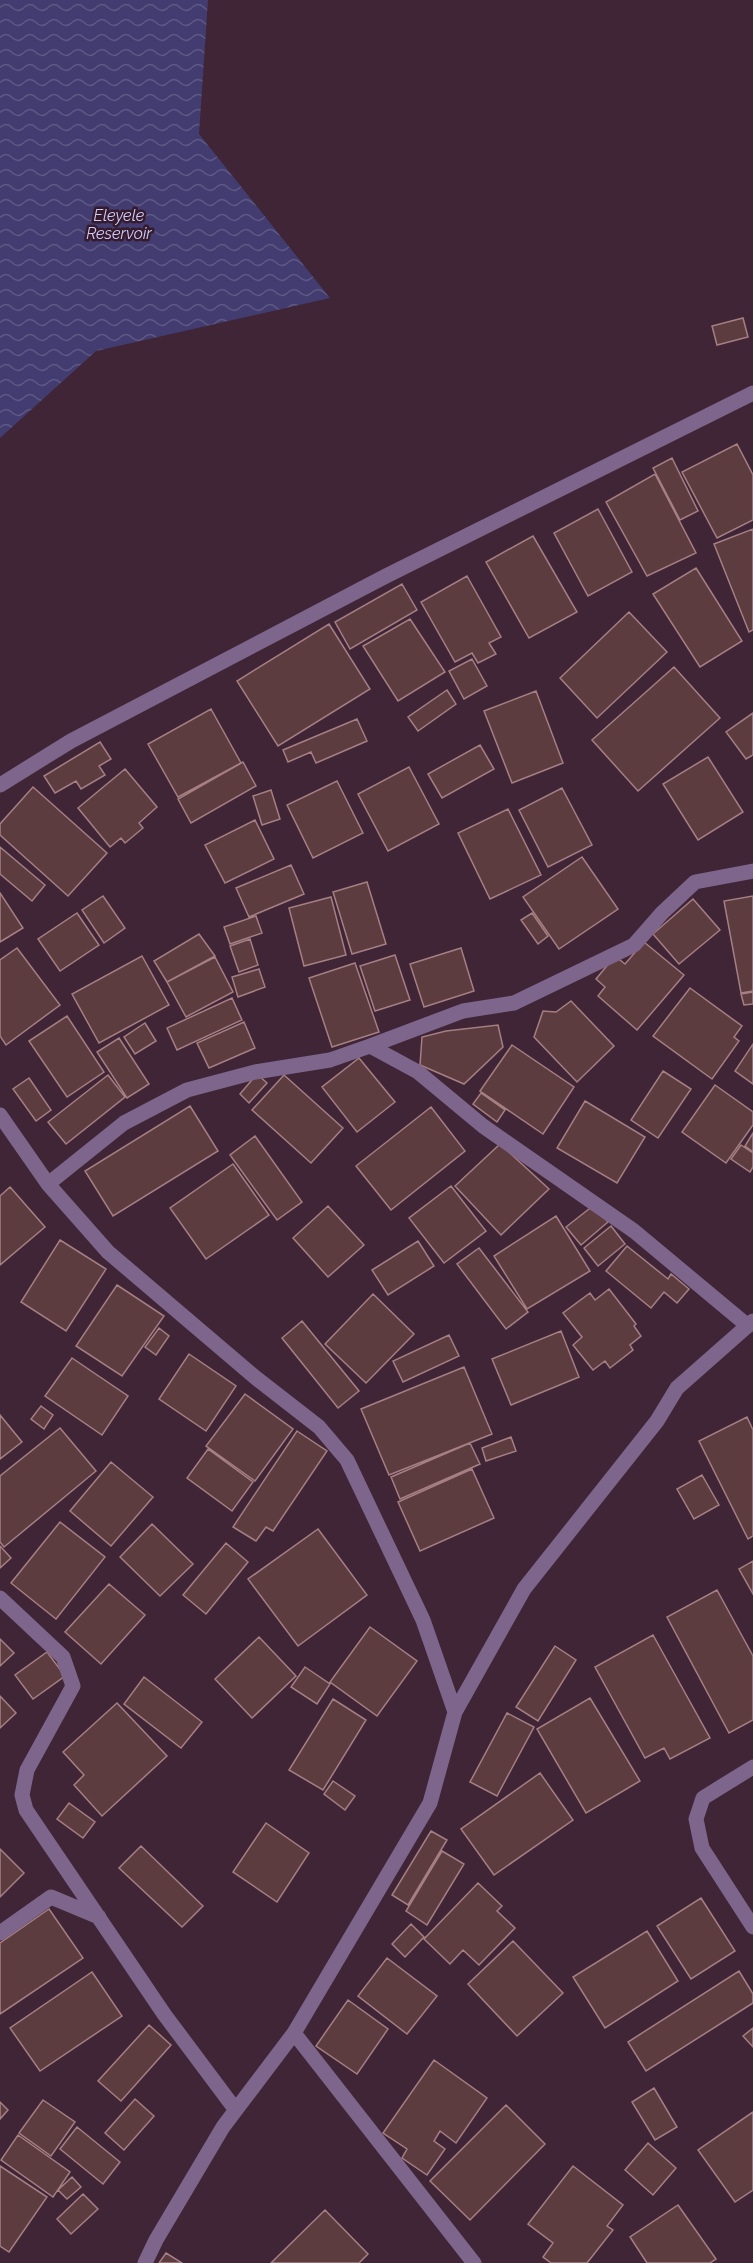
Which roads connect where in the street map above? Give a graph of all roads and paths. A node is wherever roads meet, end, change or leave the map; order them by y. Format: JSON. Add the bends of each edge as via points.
{"nodes":[{"id":1,"x":753,"y":393,"type":"edge"},
{"id":2,"x":0,"y":785,"type":"edge"},
{"id":3,"x":753,"y":871,"type":"edge"},
{"id":4,"x":370,"y":1046,"type":"junction"},
{"id":5,"x":0,"y":1115,"type":"edge"},
{"id":6,"x":48,"y":1184,"type":"junction"},
{"id":7,"x":750,"y":1324,"type":"edge"},
{"id":8,"x":0,"y":1598,"type":"edge"},
{"id":9,"x":455,"y":1712,"type":"junction"},
{"id":10,"x":753,"y":1767,"type":"edge"},
{"id":11,"x":99,"y":1917,"type":"junction"},
{"id":12,"x":753,"y":1927,"type":"edge"},
{"id":13,"x":0,"y":1933,"type":"edge"},
{"id":14,"x":294,"y":2033,"type":"junction"},
{"id":15,"x":235,"y":2109,"type":"junction"},
{"id":16,"x":145,"y":2263,"type":"edge"},
{"id":17,"x":474,"y":2263,"type":"edge"}],
"edges":[{"from":1,"to":2,"type":"street","via":[[386,576],[71,741]]},
{"from":3,"to":4,"type":"street","via":[[694,882],[634,945],[514,1003],[463,1011]]},
{"from":4,"to":6,"type":"street","via":[[330,1060],[255,1072],[187,1090],[124,1123]]},
{"from":4,"to":7,"type":"street","via":[[418,1072],[483,1126],[634,1230]]},
{"from":5,"to":6,"type":"street"},
{"from":6,"to":9,"type":"street","via":[[108,1252],[256,1378],[319,1426],[347,1460],[423,1620]]},
{"from":7,"to":9,"type":"street","via":[[677,1388],[657,1421],[524,1589]]},
{"from":8,"to":11,"type":"street","via":[[63,1657],[73,1686],[27,1770],[22,1795],[26,1810]]},
{"from":9,"to":14,"type":"street","via":[[430,1803]]},
{"from":10,"to":12,"type":"street","via":[[703,1798],[696,1819],[702,1848]]},
{"from":11,"to":13,"type":"street","via":[[51,1897]]},
{"from":11,"to":15,"type":"street","via":[[164,2014]]},
{"from":14,"to":15,"type":"street"},
{"from":14,"to":17,"type":"street"},
{"from":15,"to":16,"type":"street"}]}
